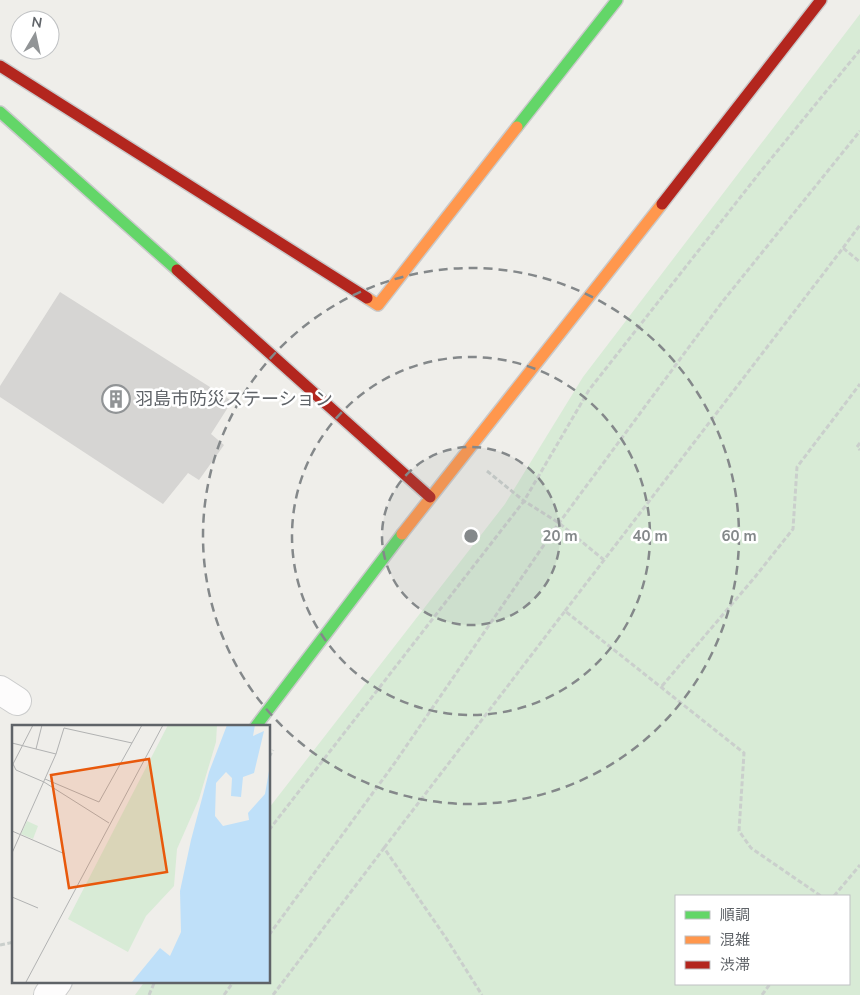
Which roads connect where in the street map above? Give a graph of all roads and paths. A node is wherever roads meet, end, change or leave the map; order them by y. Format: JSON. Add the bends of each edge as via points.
{"nodes":[{"id":1,"x":617,"y":0,"type":"edge"},
{"id":2,"x":821,"y":0,"type":"edge"},
{"id":3,"x":860,"y":50,"type":"edge"},
{"id":4,"x":0,"y":66,"type":"edge"},
{"id":5,"x":0,"y":112,"type":"edge"},
{"id":6,"x":860,"y":131,"type":"edge"},
{"id":7,"x":860,"y":225,"type":"edge"},
{"id":8,"x":843,"y":248,"type":"junction"},
{"id":9,"x":860,"y":262,"type":"edge"},
{"id":10,"x":860,"y":384,"type":"edge"},
{"id":11,"x":860,"y":443,"type":"edge"},
{"id":12,"x":860,"y":450,"type":"edge"},
{"id":13,"x":465,"y":453,"type":"junction"},
{"id":14,"x":430,"y":497,"type":"junction"},
{"id":15,"x":524,"y":501,"type":"junction"},
{"id":16,"x":559,"y":523,"type":"junction"},
{"id":17,"x":604,"y":560,"type":"junction"},
{"id":18,"x":565,"y":611,"type":"junction"},
{"id":19,"x":662,"y":686,"type":"junction"},
{"id":20,"x":257,"y":725,"type":"edge"},
{"id":21,"x":270,"y":829,"type":"edge"},
{"id":22,"x":384,"y":848,"type":"junction"},
{"id":23,"x":860,"y":865,"type":"edge"},
{"id":24,"x":820,"y":895,"type":"edge"},
{"id":25,"x":835,"y":895,"type":"edge"},
{"id":26,"x":270,"y":933,"type":"edge"},
{"id":27,"x":57,"y":982,"type":"edge"},
{"id":28,"x":155,"y":982,"type":"edge"},
{"id":29,"x":233,"y":982,"type":"edge"},
{"id":30,"x":48,"y":995,"type":"edge"},
{"id":31,"x":149,"y":995,"type":"edge"},
{"id":32,"x":224,"y":995,"type":"edge"},
{"id":33,"x":273,"y":995,"type":"edge"},
{"id":34,"x":482,"y":995,"type":"edge"}],
"edges":[{"from":1,"to":4,"type":"street","via":[[378,305]]},
{"from":2,"to":13,"type":"street"},
{"from":3,"to":15,"type":"path","via":[[589,390]]},
{"from":5,"to":14,"type":"street"},
{"from":6,"to":16,"type":"path","via":[[723,301]]},
{"from":7,"to":8,"type":"path"},
{"from":8,"to":9,"type":"path"},
{"from":8,"to":17,"type":"path"},
{"from":10,"to":19,"type":"path","via":[[797,467],[793,529]]},
{"from":11,"to":12,"type":"path","via":[[857,447]]},
{"from":13,"to":14,"type":"street"},
{"from":13,"to":15,"type":"path"},
{"from":14,"to":20,"type":"street"},
{"from":15,"to":16,"type":"path"},
{"from":15,"to":21,"type":"path"},
{"from":16,"to":17,"type":"path"},
{"from":16,"to":26,"type":"path","via":[[394,764]]},
{"from":17,"to":18,"type":"path"},
{"from":18,"to":19,"type":"path"},
{"from":18,"to":22,"type":"path"},
{"from":19,"to":24,"type":"path","via":[[744,753],[739,831],[750,848]]},
{"from":22,"to":33,"type":"path"},
{"from":22,"to":34,"type":"path"},
{"from":23,"to":25,"type":"path"},
{"from":27,"to":30,"type":"street"},
{"from":28,"to":31,"type":"path"},
{"from":29,"to":32,"type":"path"}]}
